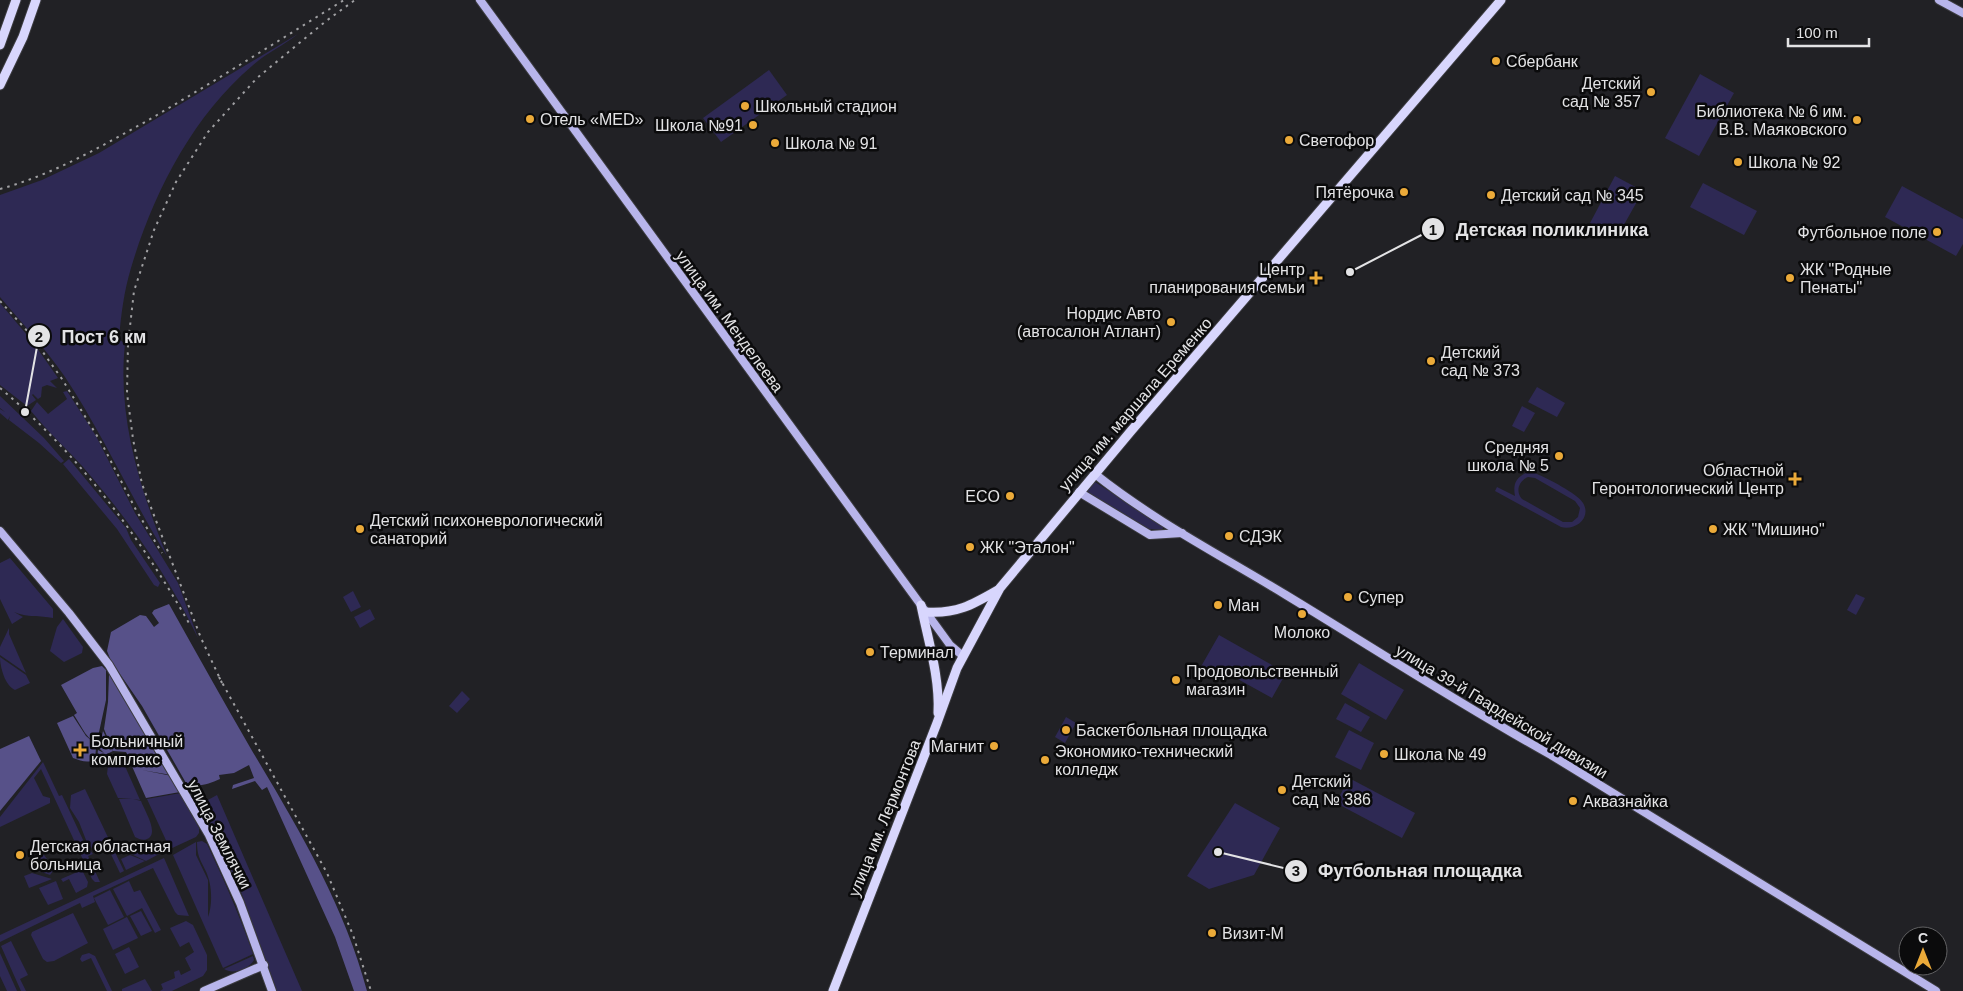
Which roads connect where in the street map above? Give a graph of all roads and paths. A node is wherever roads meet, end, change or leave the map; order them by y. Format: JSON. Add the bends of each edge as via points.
{"nodes":[{"id":1,"x":16,"y":0,"type":"edge"},
{"id":2,"x":36,"y":0,"type":"edge"},
{"id":3,"x":480,"y":0,"type":"edge"},
{"id":4,"x":1501,"y":0,"type":"edge"},
{"id":5,"x":1939,"y":0,"type":"edge"},
{"id":6,"x":1963,"y":13,"type":"edge"},
{"id":7,"x":0,"y":45,"type":"edge"},
{"id":8,"x":0,"y":85,"type":"edge"},
{"id":9,"x":1095,"y":474,"type":"junction"},
{"id":10,"x":1079,"y":492,"type":"junction"},
{"id":11,"x":0,"y":531,"type":"edge"},
{"id":12,"x":1182,"y":533,"type":"junction"},
{"id":13,"x":1000,"y":588,"type":"junction"},
{"id":14,"x":923,"y":609,"type":"junction"},
{"id":15,"x":962,"y":656,"type":"junction"},
{"id":16,"x":937,"y":723,"type":"junction"},
{"id":17,"x":264,"y":965,"type":"junction"},
{"id":18,"x":204,"y":991,"type":"edge"},
{"id":19,"x":272,"y":991,"type":"edge"},
{"id":20,"x":833,"y":991,"type":"edge"},
{"id":21,"x":1936,"y":991,"type":"edge"}],
"edges":[{"from":1,"to":7,"type":"highway"},
{"from":2,"to":8,"type":"highway"},
{"from":3,"to":14,"type":"main road","name":"улица им. Менделеева"},
{"from":4,"to":9,"type":"highway","name":"улица им. маршала Еременко"},
{"from":5,"to":6,"type":"main road"},
{"from":9,"to":10,"type":"highway","name":"улица им. маршала Еременко"},
{"from":9,"to":12,"type":"main road","name":"улица 39-й Гвардейской дивизии"},
{"from":10,"to":12,"type":"main road","via":[[1150,535]]},
{"from":10,"to":13,"type":"highway","name":"улица им. маршала Еременко"},
{"from":11,"to":17,"type":"main road","name":"улица Землячки","via":[[109,665],[209,834]]},
{"from":12,"to":21,"type":"main road","name":"улица 39-й Гвардейской дивизии"},
{"from":13,"to":14,"type":"highway","via":[[962,609],[947,612]]},
{"from":13,"to":15,"type":"highway","name":"улица им. маршала Еременко"},
{"from":14,"to":15,"type":"main road","name":"улица им. Менделеева"},
{"from":14,"to":16,"type":"highway","via":[[937,691]]},
{"from":15,"to":16,"type":"highway","name":"улица им. Лермонтова"},
{"from":16,"to":20,"type":"highway","name":"улица им. Лермонтова"},
{"from":17,"to":18,"type":"main road"},
{"from":17,"to":19,"type":"main road","name":"улица Землячки"}]}
